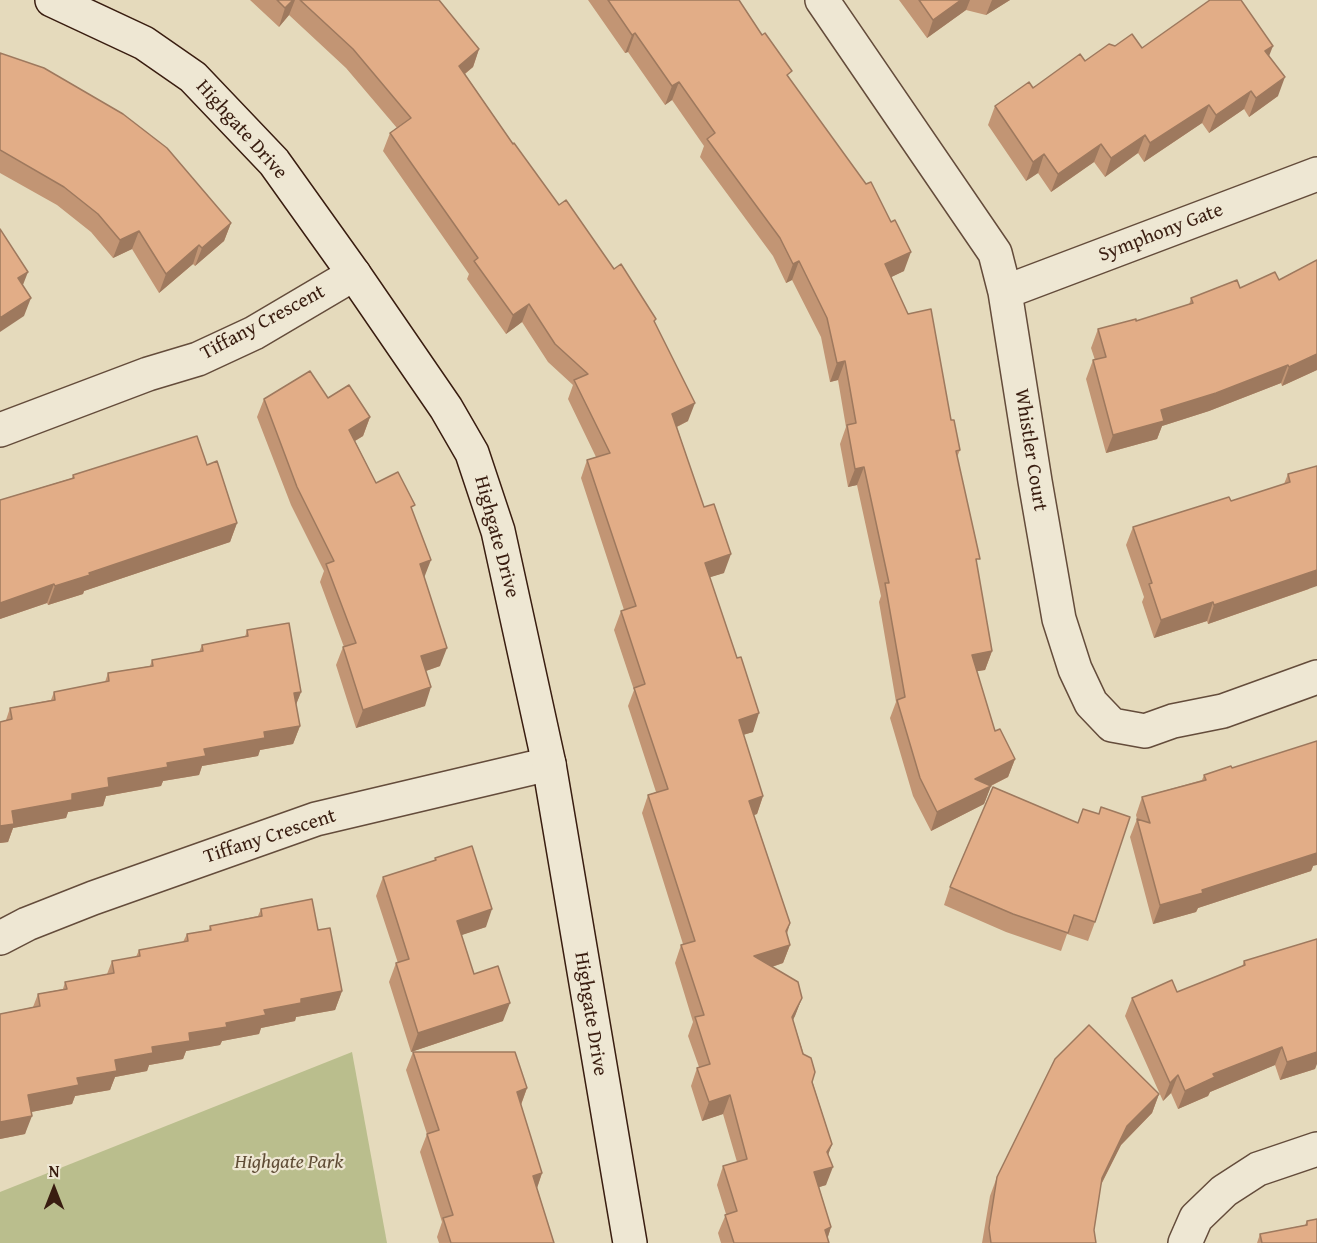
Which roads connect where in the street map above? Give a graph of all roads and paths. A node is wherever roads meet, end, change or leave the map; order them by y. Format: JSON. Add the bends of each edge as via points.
{"nodes":[{"id":1,"x":52,"y":0,"type":"edge"},
{"id":2,"x":822,"y":0,"type":"edge"},
{"id":3,"x":1317,"y":174,"type":"edge"},
{"id":4,"x":354,"y":274,"type":"junction"},
{"id":5,"x":1005,"y":292,"type":"junction"},
{"id":6,"x":0,"y":430,"type":"edge"},
{"id":7,"x":1317,"y":677,"type":"edge"},
{"id":8,"x":549,"y":764,"type":"junction"},
{"id":9,"x":0,"y":938,"type":"edge"},
{"id":10,"x":1317,"y":1149,"type":"edge"},
{"id":11,"x":630,"y":1243,"type":"edge"},
{"id":12,"x":1185,"y":1243,"type":"edge"}],
"edges":[{"from":1,"to":4,"type":"street","name":"Highgate Drive","via":[[144,43],[193,77],[274,162]]},
{"from":2,"to":5,"type":"street","name":"Whistler Court","via":[[995,254]]},
{"from":3,"to":5,"type":"street","name":"Symphony Gate"},
{"from":4,"to":6,"type":"street","name":"Tiffany Crescent","via":[[254,333],[198,359]]},
{"from":4,"to":8,"type":"street","name":"Highgate Drive","via":[[446,408],[472,453],[498,531]]},
{"from":5,"to":7,"type":"street","name":"Whistler Court","via":[[1059,620],[1091,703],[1112,725],[1145,731],[1223,711]]},
{"from":8,"to":9,"type":"street","name":"Tiffany Crescent","via":[[316,819],[93,898]]},
{"from":8,"to":11,"type":"street","name":"Highgate Drive"},
{"from":10,"to":12,"type":"street","via":[[1258,1169],[1224,1191],[1196,1218]]}]}
